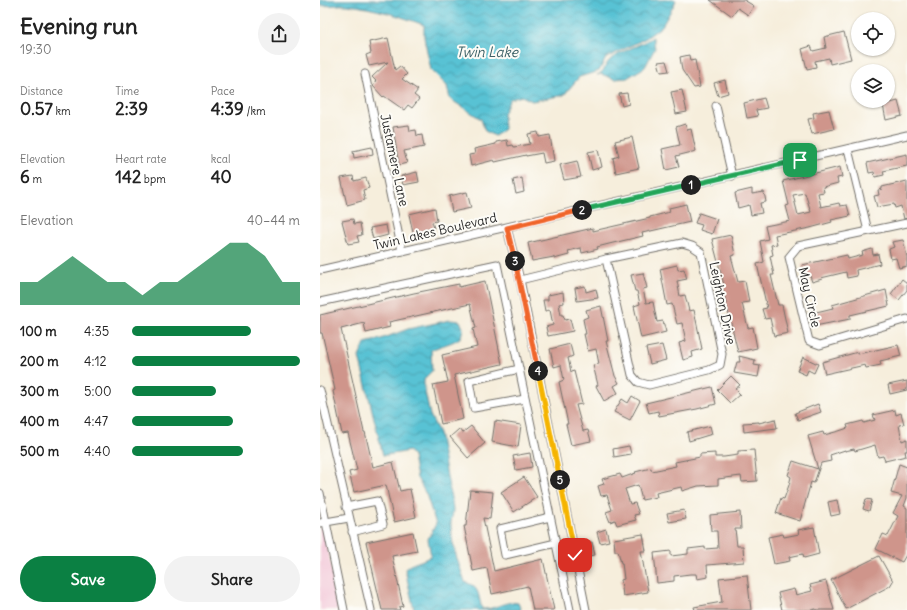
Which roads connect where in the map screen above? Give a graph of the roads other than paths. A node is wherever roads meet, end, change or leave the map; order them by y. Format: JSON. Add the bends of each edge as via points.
{"nodes":[{"id":1,"x":365,"y":74,"type":"dead end"},
{"id":2,"x":716,"y":106,"type":"dead end"},
{"id":3,"x":907,"y":136,"type":"edge"},
{"id":4,"x":848,"y":149,"type":"junction"},
{"id":5,"x":732,"y":176,"type":"junction"},
{"id":6,"x":907,"y":223,"type":"edge"},
{"id":7,"x":507,"y":228,"type":"junction"},
{"id":8,"x":868,"y":231,"type":"junction"},
{"id":9,"x":402,"y":251,"type":"junction"},
{"id":10,"x":606,"y":259,"type":"junction"},
{"id":11,"x":320,"y":270,"type":"edge"},
{"id":12,"x":520,"y":280,"type":"junction"},
{"id":13,"x":320,"y":302,"type":"edge"},
{"id":14,"x":907,"y":319,"type":"edge"},
{"id":15,"x":519,"y":369,"type":"junction"},
{"id":16,"x":320,"y":390,"type":"edge"},
{"id":17,"x":525,"y":399,"type":"junction"},
{"id":18,"x":320,"y":493,"type":"edge"},
{"id":19,"x":346,"y":508,"type":"junction"},
{"id":20,"x":550,"y":517,"type":"junction"},
{"id":21,"x":349,"y":518,"type":"junction"},
{"id":22,"x":323,"y":522,"type":"edge"},
{"id":23,"x":352,"y":532,"type":"junction"},
{"id":24,"x":556,"y":544,"type":"junction"},
{"id":25,"x":344,"y":610,"type":"edge"},
{"id":26,"x":371,"y":610,"type":"edge"},
{"id":27,"x":570,"y":610,"type":"edge"},
{"id":28,"x":586,"y":610,"type":"edge"}],
"edges":[{"from":1,"to":9,"type":"street","name":"Justamere Lane"},
{"from":2,"to":5,"type":"street"},
{"from":3,"to":4,"type":"street","name":"Twin Lakes Boulevard"},
{"from":4,"to":5,"type":"street","name":"Twin Lakes Boulevard"},
{"from":4,"to":8,"type":"street"},
{"from":5,"to":7,"type":"street","name":"Twin Lakes Boulevard"},
{"from":6,"to":8,"type":"street","name":"May Circle"},
{"from":7,"to":9,"type":"street","name":"Twin Lakes Boulevard"},
{"from":7,"to":12,"type":"street"},
{"from":8,"to":14,"type":"street","name":"May Circle","via":[[798,246],[788,257],[809,341],[820,345]]},
{"from":9,"to":11,"type":"street","name":"Twin Lakes Boulevard"},
{"from":10,"to":10,"type":"street","name":"Leighton Drive","via":[[682,243],[701,252],[722,354],[720,365],[649,385],[638,382],[632,375]]},
{"from":10,"to":12,"type":"street","name":"Leighton Drive"},
{"from":12,"to":28,"type":"street"},
{"from":13,"to":15,"type":"street","via":[[497,264]]},
{"from":15,"to":17,"type":"street"},
{"from":15,"to":17,"type":"street","via":[[469,381],[474,408]]},
{"from":16,"to":19,"type":"street"},
{"from":17,"to":20,"type":"street"},
{"from":18,"to":22,"type":"street"},
{"from":19,"to":21,"type":"street"},
{"from":19,"to":23,"type":"street","via":[[377,501],[383,524]]},
{"from":20,"to":24,"type":"street"},
{"from":20,"to":24,"type":"street","via":[[500,529],[505,555]]},
{"from":21,"to":22,"type":"street"},
{"from":21,"to":23,"type":"street"},
{"from":22,"to":25,"type":"street"},
{"from":23,"to":26,"type":"street"},
{"from":24,"to":27,"type":"street"}]}
